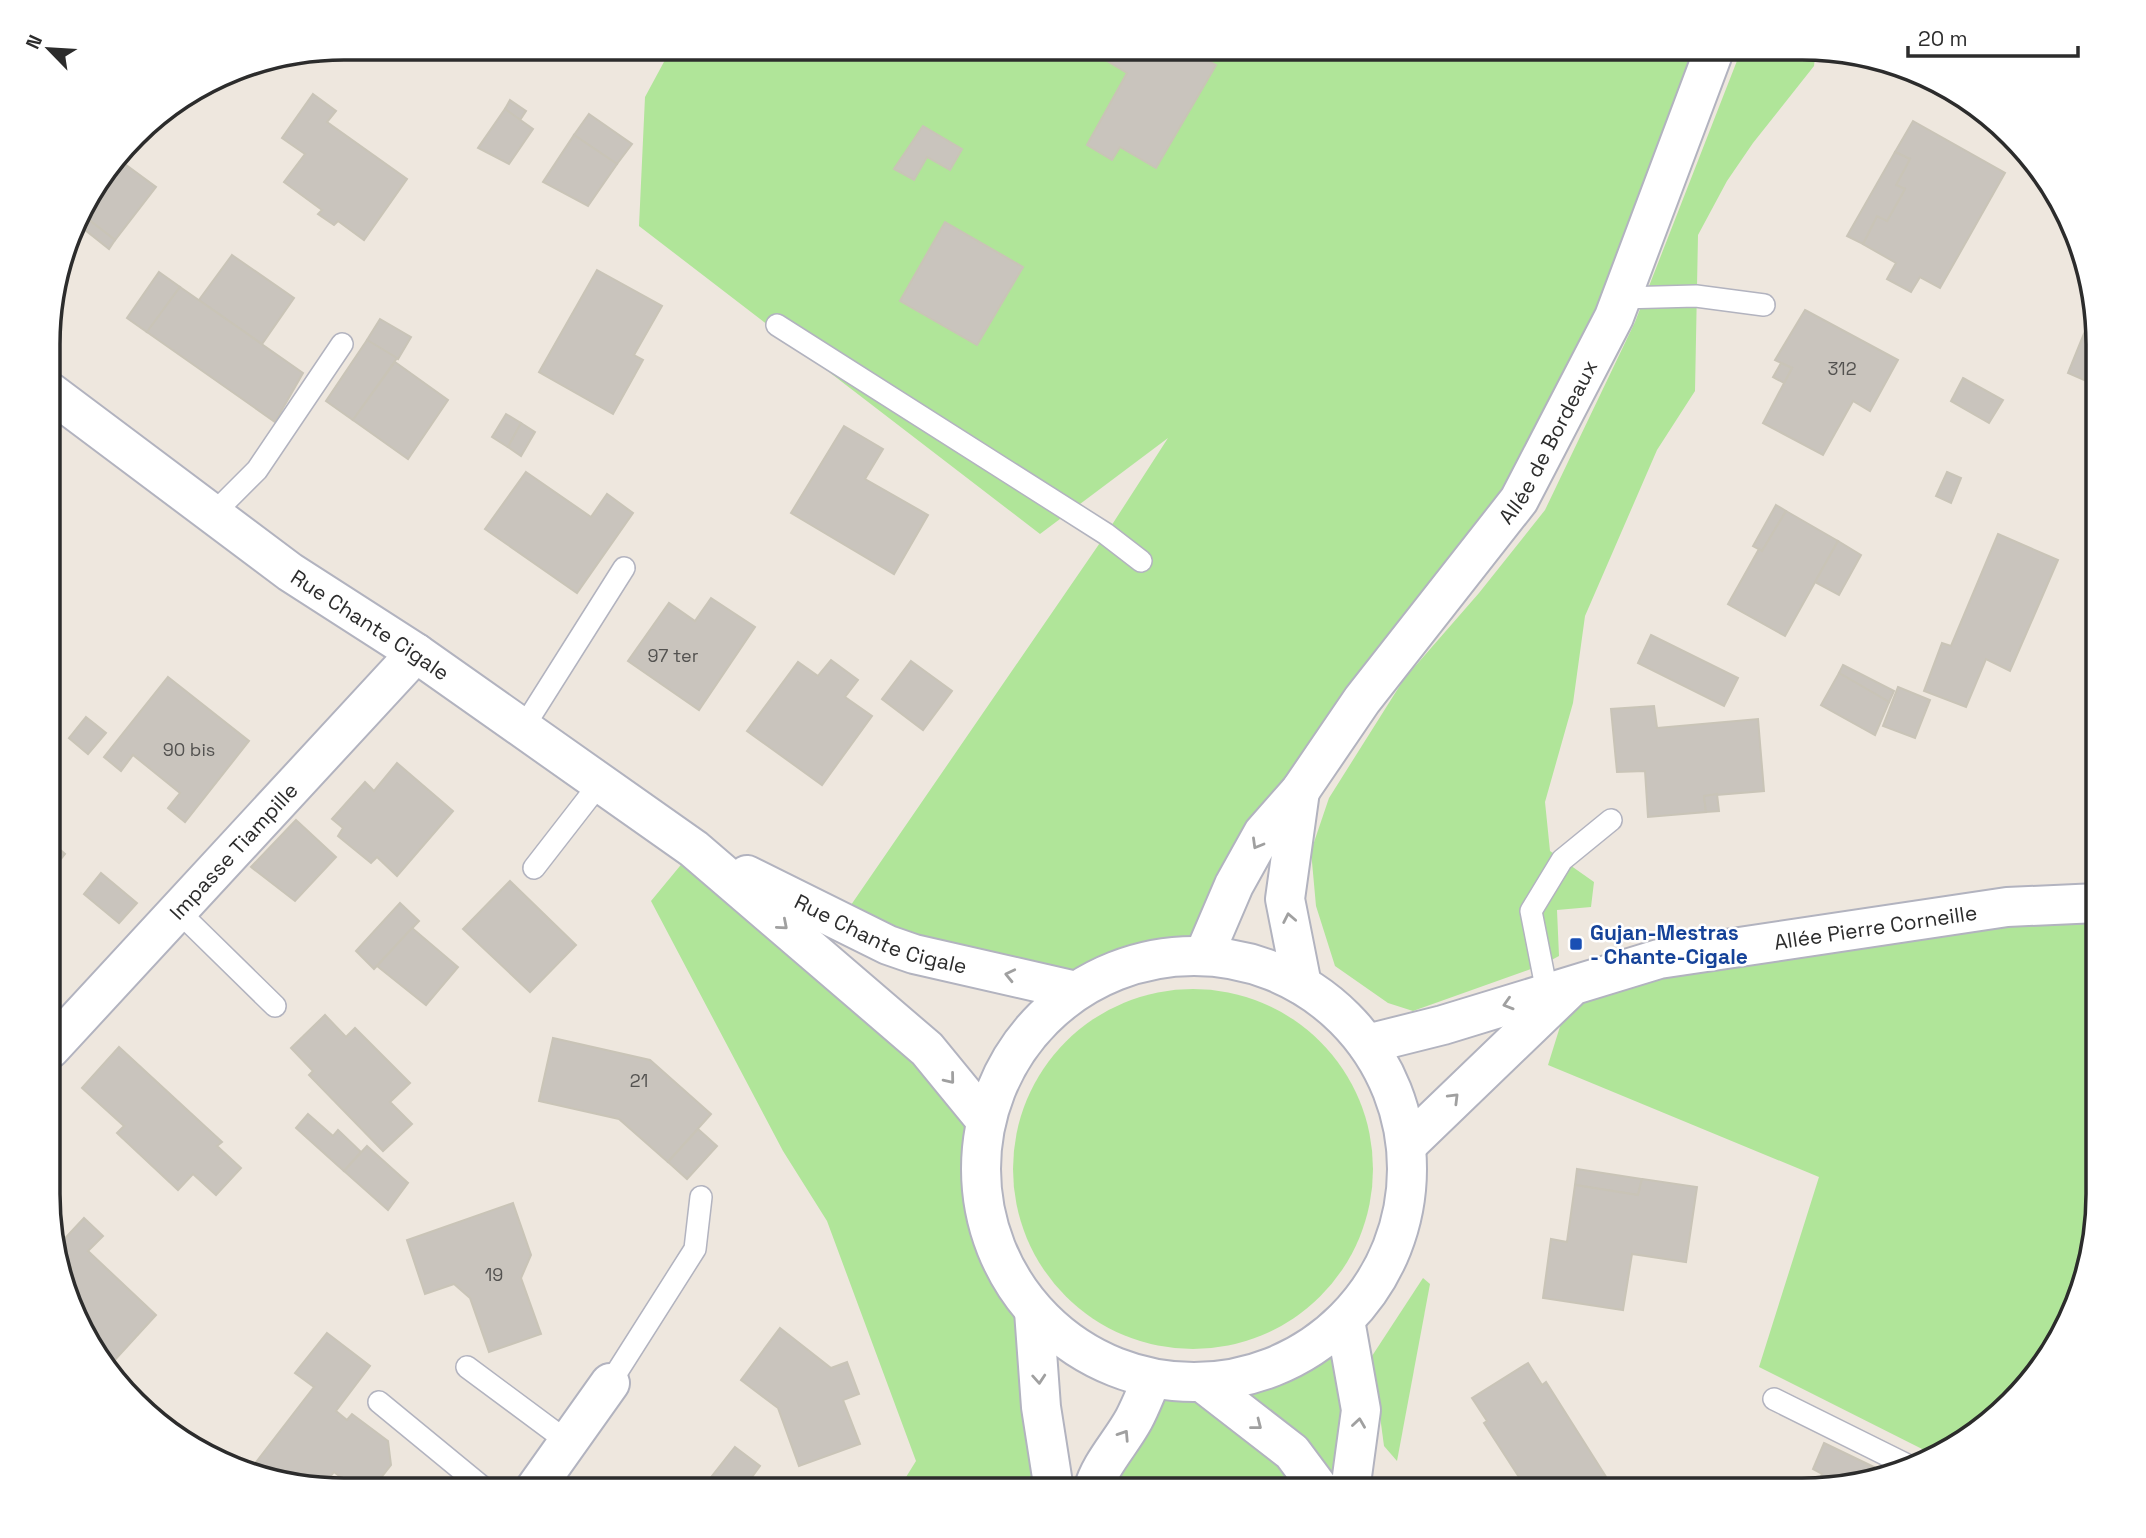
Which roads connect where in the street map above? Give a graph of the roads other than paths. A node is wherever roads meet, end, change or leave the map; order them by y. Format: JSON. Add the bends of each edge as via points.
{"nodes":[{"id":1,"x":1710,"y":60,"type":"edge"},
{"id":2,"x":1621,"y":298,"type":"junction"},
{"id":3,"x":1764,"y":305,"type":"dead end"},
{"id":4,"x":777,"y":325,"type":"dead end"},
{"id":5,"x":342,"y":344,"type":"dead end"},
{"id":6,"x":60,"y":400,"type":"edge"},
{"id":7,"x":216,"y":517,"type":"junction"},
{"id":8,"x":1141,"y":561,"type":"dead end"},
{"id":9,"x":624,"y":568,"type":"dead end"},
{"id":10,"x":416,"y":653,"type":"junction"},
{"id":11,"x":523,"y":728,"type":"junction"},
{"id":12,"x":600,"y":783,"type":"junction"},
{"id":13,"x":1300,"y":791,"type":"junction"},
{"id":14,"x":1611,"y":820,"type":"dead end"},
{"id":15,"x":694,"y":849,"type":"junction"},
{"id":16,"x":534,"y":868,"type":"dead end"},
{"id":17,"x":2086,"y":904,"type":"edge"},
{"id":18,"x":178,"y":911,"type":"junction"},
{"id":19,"x":1204,"y":956,"type":"junction"},
{"id":20,"x":1302,"y":985,"type":"junction"},
{"id":21,"x":1560,"y":988,"type":"junction"},
{"id":22,"x":1076,"y":991,"type":"junction"},
{"id":23,"x":275,"y":1006,"type":"dead end"},
{"id":24,"x":60,"y":1038,"type":"edge"},
{"id":25,"x":1367,"y":1044,"type":"junction"},
{"id":26,"x":986,"y":1121,"type":"junction"},
{"id":27,"x":1406,"y":1146,"type":"junction"},
{"id":28,"x":701,"y":1198,"type":"dead end"},
{"id":29,"x":1034,"y":1311,"type":"junction"},
{"id":30,"x":1345,"y":1320,"type":"junction"},
{"id":31,"x":467,"y":1367,"type":"dead end"},
{"id":32,"x":1152,"y":1379,"type":"junction"},
{"id":33,"x":610,"y":1383,"type":"joint"},
{"id":34,"x":1203,"y":1383,"type":"junction"},
{"id":35,"x":1774,"y":1399,"type":"dead end"},
{"id":36,"x":379,"y":1402,"type":"dead end"},
{"id":37,"x":568,"y":1442,"type":"junction"},
{"id":38,"x":1899,"y":1461,"type":"edge"},
{"id":39,"x":471,"y":1478,"type":"edge"},
{"id":40,"x":542,"y":1478,"type":"edge"},
{"id":41,"x":1052,"y":1478,"type":"edge"},
{"id":42,"x":1099,"y":1478,"type":"edge"},
{"id":43,"x":1312,"y":1478,"type":"edge"},
{"id":44,"x":1352,"y":1478,"type":"edge"}],
"edges":[{"from":1,"to":2,"type":"street","name":"Allée de Bordeaux"},
{"from":2,"to":3,"type":"lane","via":[[1696,296]]},
{"from":2,"to":13,"type":"street","name":"Allée de Bordeaux","via":[[1519,500],[1362,700]]},
{"from":4,"to":8,"type":"lane","via":[[1106,534]]},
{"from":5,"to":7,"type":"lane","via":[[257,470],[220,507]]},
{"from":6,"to":7,"type":"street","name":"Rue Chante Cigale"},
{"from":7,"to":10,"type":"street","name":"Rue Chante Cigale","via":[[290,572]]},
{"from":9,"to":11,"type":"lane"},
{"from":10,"to":11,"type":"street","name":"Rue Chante Cigale"},
{"from":10,"to":18,"type":"street","name":"Impasse Tiampille"},
{"from":11,"to":12,"type":"street","name":"Rue Chante Cigale"},
{"from":12,"to":15,"type":"street","name":"Rue Chante Cigale"},
{"from":12,"to":16,"type":"lane"},
{"from":13,"to":19,"type":"street","name":"Allée de Bordeaux","one_way":true,"via":[[1263,833],[1234,885]]},
{"from":20,"to":13,"type":"street","name":"Allée de Bordeaux","one_way":true,"via":[[1285,899]]},
{"from":14,"to":21,"type":"lane","via":[[1562,860],[1531,911]]},
{"from":22,"to":15,"type":"street","name":"Rue Chante Cigale","one_way":true,"via":[[888,945]]},
{"from":15,"to":26,"type":"street","name":"Rue Chante Cigale","one_way":true,"via":[[927,1049]]},
{"from":17,"to":21,"type":"street","name":"Allée Pierre Corneille","via":[[2007,907],[1659,959]]},
{"from":18,"to":23,"type":"lane"},
{"from":18,"to":24,"type":"street","name":"Impasse Tiampille"},
{"from":19,"to":20,"type":"street","via":[[1255,964]]},
{"from":19,"to":22,"type":"street","via":[[1166,957],[1129,965]]},
{"from":20,"to":25,"type":"street","via":[[1338,1011]]},
{"from":21,"to":25,"type":"street","name":"Allée Pierre Corneille","one_way":true},
{"from":27,"to":21,"type":"street","name":"Allée Pierre Corneille","one_way":true},
{"from":22,"to":26,"type":"street","via":[[1036,1026],[1005,1070]]},
{"from":25,"to":27,"type":"street","via":[[1393,1093]]},
{"from":26,"to":29,"type":"street","via":[[982,1190],[992,1241],[1010,1278]]},
{"from":27,"to":30,"type":"street","via":[[1403,1209],[1391,1245],[1382,1269]]},
{"from":28,"to":33,"type":"lane","via":[[695,1249]]},
{"from":29,"to":32,"type":"street","via":[[1087,1355]]},
{"from":29,"to":41,"type":"street","one_way":true},
{"from":30,"to":34,"type":"street","via":[[1309,1349],[1268,1370]]},
{"from":44,"to":30,"type":"street","one_way":true,"via":[[1361,1410]]},
{"from":31,"to":37,"type":"lane"},
{"from":32,"to":34,"type":"street"},
{"from":42,"to":32,"type":"street","one_way":true},
{"from":33,"to":37,"type":"street"},
{"from":34,"to":43,"type":"street","one_way":true,"via":[[1292,1452]]},
{"from":35,"to":38,"type":"lane"},
{"from":36,"to":39,"type":"lane"},
{"from":37,"to":40,"type":"street"}]}
